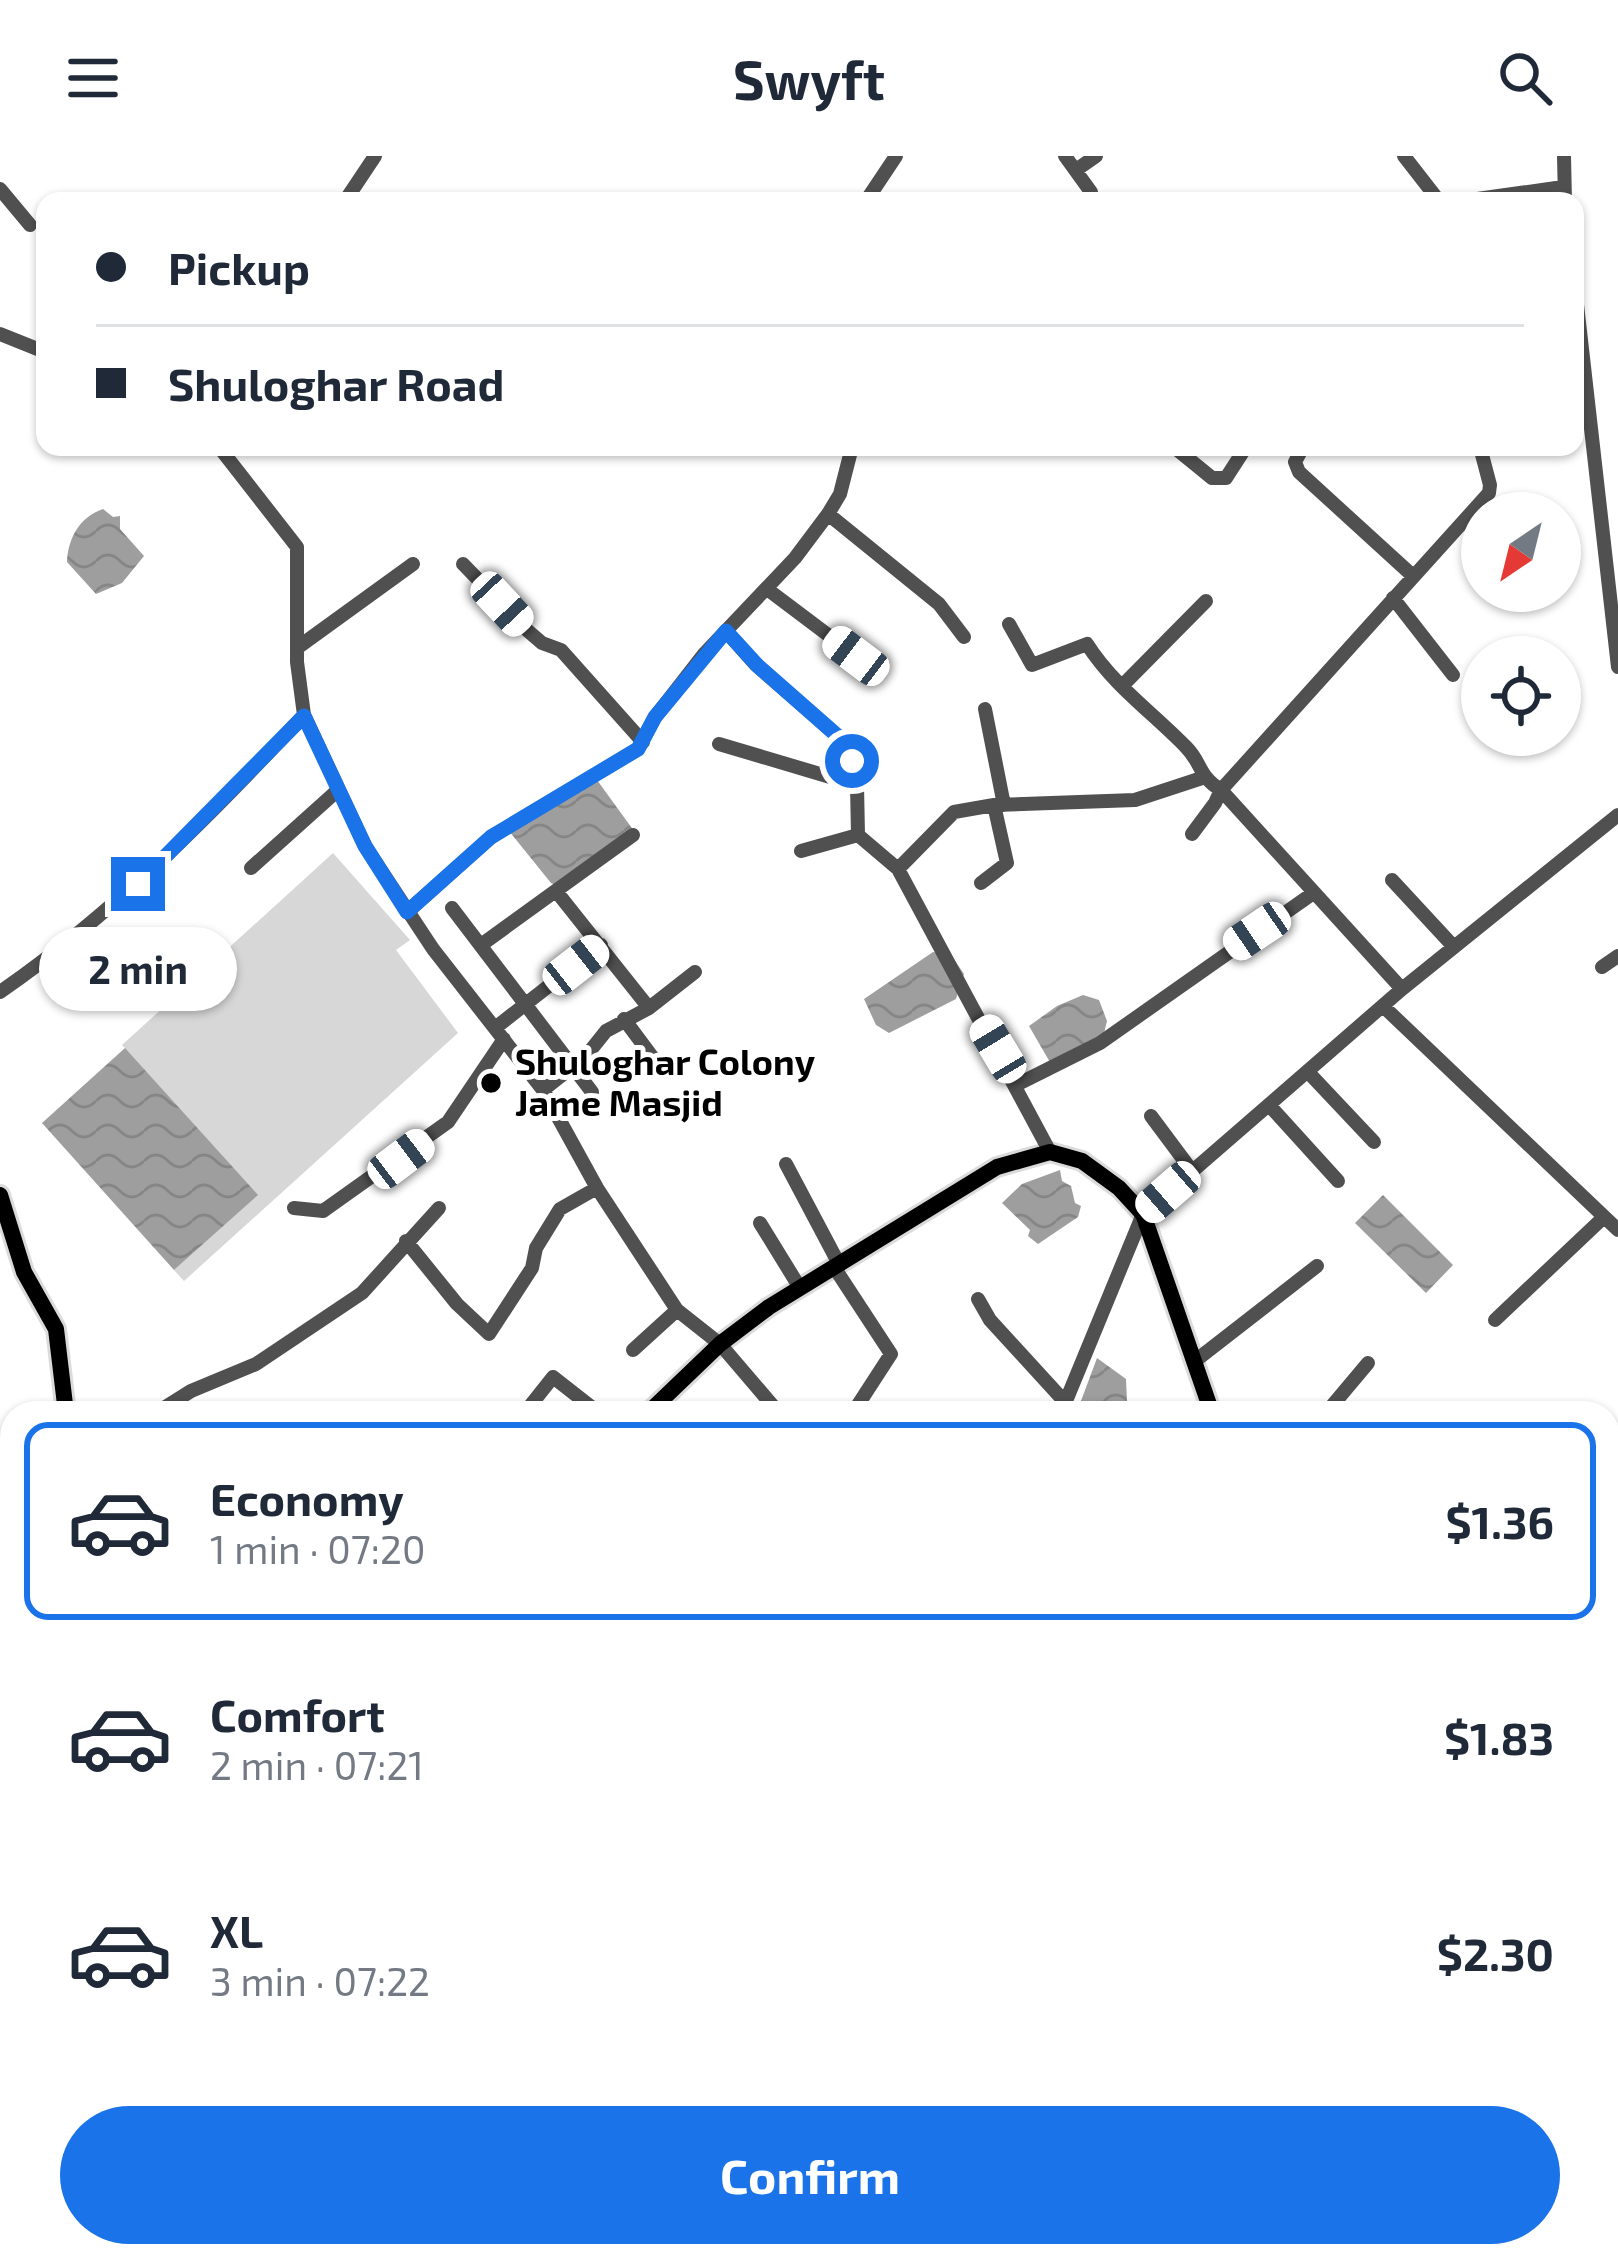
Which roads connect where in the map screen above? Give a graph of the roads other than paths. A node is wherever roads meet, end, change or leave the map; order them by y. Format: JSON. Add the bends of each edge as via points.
{"nodes":[{"id":1,"x":375,"y":156,"type":"edge"},
{"id":2,"x":896,"y":156,"type":"edge"},
{"id":3,"x":1065,"y":156,"type":"edge"},
{"id":4,"x":1096,"y":156,"type":"edge"},
{"id":5,"x":1404,"y":156,"type":"edge"},
{"id":6,"x":1564,"y":156,"type":"edge"},
{"id":7,"x":1076,"y":170,"type":"junction"},
{"id":8,"x":0,"y":189,"type":"edge"},
{"id":9,"x":351,"y":192,"type":"edge"},
{"id":10,"x":872,"y":192,"type":"edge"},
{"id":11,"x":1091,"y":192,"type":"dead end"},
{"id":12,"x":1432,"y":192,"type":"edge"},
{"id":13,"x":1564,"y":192,"type":"edge"},
{"id":14,"x":30,"y":225,"type":"dead end"},
{"id":15,"x":0,"y":334,"type":"edge"},
{"id":16,"x":36,"y":348,"type":"edge"},
{"id":17,"x":1584,"y":367,"type":"edge"},
{"id":18,"x":226,"y":456,"type":"edge"},
{"id":19,"x":850,"y":456,"type":"edge"},
{"id":20,"x":1185,"y":456,"type":"edge"},
{"id":21,"x":1240,"y":456,"type":"edge"},
{"id":22,"x":1298,"y":456,"type":"edge"},
{"id":23,"x":1482,"y":456,"type":"edge"},
{"id":24,"x":828,"y":514,"type":"junction"},
{"id":25,"x":464,"y":564,"type":"dead end"},
{"id":26,"x":412,"y":565,"type":"dead end"},
{"id":27,"x":1413,"y":576,"type":"junction"},
{"id":28,"x":767,"y":589,"type":"junction"},
{"id":29,"x":1393,"y":598,"type":"junction"},
{"id":30,"x":1206,"y":601,"type":"dead end"},
{"id":31,"x":1009,"y":624,"type":"dead end"},
{"id":32,"x":726,"y":631,"type":"junction"},
{"id":33,"x":964,"y":637,"type":"dead end"},
{"id":34,"x":297,"y":648,"type":"junction"},
{"id":35,"x":856,"y":656,"type":"dead end"},
{"id":36,"x":1618,"y":668,"type":"edge"},
{"id":37,"x":1453,"y":676,"type":"dead end"},
{"id":38,"x":1122,"y":686,"type":"junction"},
{"id":39,"x":985,"y":709,"type":"dead end"},
{"id":40,"x":304,"y":716,"type":"junction"},
{"id":41,"x":643,"y":742,"type":"junction"},
{"id":42,"x":718,"y":744,"type":"dead end"},
{"id":43,"x":1202,"y":778,"type":"junction"},
{"id":44,"x":857,"y":785,"type":"junction"},
{"id":45,"x":338,"y":790,"type":"junction"},
{"id":46,"x":1221,"y":790,"type":"junction"},
{"id":47,"x":999,"y":805,"type":"junction"},
{"id":48,"x":1618,"y":815,"type":"edge"},
{"id":49,"x":1192,"y":834,"type":"dead end"},
{"id":50,"x":633,"y":835,"type":"dead end"},
{"id":51,"x":858,"y":835,"type":"junction"},
{"id":52,"x":801,"y":851,"type":"dead end"},
{"id":53,"x":251,"y":868,"type":"dead end"},
{"id":54,"x":898,"y":868,"type":"junction"},
{"id":55,"x":1392,"y":880,"type":"dead end"},
{"id":56,"x":981,"y":883,"type":"dead end"},
{"id":57,"x":556,"y":891,"type":"junction"},
{"id":58,"x":1312,"y":894,"type":"junction"},
{"id":59,"x":452,"y":908,"type":"dead end"},
{"id":60,"x":407,"y":912,"type":"junction"},
{"id":61,"x":481,"y":945,"type":"junction"},
{"id":62,"x":601,"y":945,"type":"junction"},
{"id":63,"x":1454,"y":947,"type":"junction"},
{"id":64,"x":1618,"y":956,"type":"edge"},
{"id":65,"x":1602,"y":968,"type":"dead end"},
{"id":66,"x":695,"y":972,"type":"dead end"},
{"id":67,"x":1402,"y":989,"type":"junction"},
{"id":68,"x":0,"y":992,"type":"edge"},
{"id":69,"x":525,"y":1004,"type":"junction"},
{"id":70,"x":1384,"y":1006,"type":"junction"},
{"id":71,"x":649,"y":1008,"type":"junction"},
{"id":72,"x":624,"y":1019,"type":"junction"},
{"id":73,"x":500,"y":1033,"type":"junction"},
{"id":74,"x":659,"y":1066,"type":"dead end"},
{"id":75,"x":572,"y":1067,"type":"junction"},
{"id":76,"x":1308,"y":1072,"type":"junction"},
{"id":77,"x":1016,"y":1085,"type":"junction"},
{"id":78,"x":542,"y":1090,"type":"junction"},
{"id":79,"x":592,"y":1092,"type":"dead end"},
{"id":80,"x":1269,"y":1105,"type":"junction"},
{"id":81,"x":1151,"y":1116,"type":"dead end"},
{"id":82,"x":1374,"y":1142,"type":"dead end"},
{"id":83,"x":1050,"y":1152,"type":"junction"},
{"id":84,"x":786,"y":1164,"type":"dead end"},
{"id":85,"x":1192,"y":1171,"type":"junction"},
{"id":86,"x":1338,"y":1181,"type":"dead end"},
{"id":87,"x":598,"y":1188,"type":"junction"},
{"id":88,"x":0,"y":1195,"type":"edge"},
{"id":89,"x":294,"y":1208,"type":"dead end"},
{"id":90,"x":439,"y":1208,"type":"dead end"},
{"id":91,"x":1143,"y":1214,"type":"junction"},
{"id":92,"x":1604,"y":1217,"type":"junction"},
{"id":93,"x":760,"y":1223,"type":"dead end"},
{"id":94,"x":1618,"y":1230,"type":"edge"},
{"id":95,"x":406,"y":1241,"type":"junction"},
{"id":96,"x":1317,"y":1265,"type":"dead end"},
{"id":97,"x":836,"y":1266,"type":"junction"},
{"id":98,"x":800,"y":1288,"type":"junction"},
{"id":99,"x":978,"y":1300,"type":"dead end"},
{"id":100,"x":677,"y":1310,"type":"junction"},
{"id":101,"x":1495,"y":1320,"type":"dead end"},
{"id":102,"x":720,"y":1344,"type":"junction"},
{"id":103,"x":634,"y":1351,"type":"dead end"},
{"id":104,"x":1195,"y":1361,"type":"junction"},
{"id":105,"x":1368,"y":1363,"type":"dead end"},
{"id":106,"x":64,"y":1401,"type":"edge"},
{"id":107,"x":175,"y":1401,"type":"edge"},
{"id":108,"x":534,"y":1401,"type":"edge"},
{"id":109,"x":584,"y":1401,"type":"edge"},
{"id":110,"x":661,"y":1401,"type":"edge"},
{"id":111,"x":768,"y":1401,"type":"edge"},
{"id":112,"x":861,"y":1401,"type":"edge"},
{"id":113,"x":1059,"y":1401,"type":"edge"},
{"id":114,"x":1066,"y":1401,"type":"edge"},
{"id":115,"x":1209,"y":1401,"type":"edge"},
{"id":116,"x":1336,"y":1401,"type":"edge"}],
"edges":[{"from":1,"to":9,"type":"street"},
{"from":2,"to":10,"type":"street"},
{"from":3,"to":7,"type":"street"},
{"from":4,"to":7,"type":"street"},
{"from":5,"to":12,"type":"street"},
{"from":6,"to":13,"type":"street"},
{"from":7,"to":11,"type":"street"},
{"from":8,"to":14,"type":"street"},
{"from":15,"to":16,"type":"street"},
{"from":17,"to":36,"type":"street"},
{"from":18,"to":34,"type":"street","via":[[297,547]]},
{"from":19,"to":24,"type":"street"},
{"from":20,"to":21,"type":"street","via":[[1212,478],[1226,478]]},
{"from":22,"to":27,"type":"street","via":[[1299,472]]},
{"from":23,"to":27,"type":"street","via":[[1489,493]]},
{"from":24,"to":28,"type":"street"},
{"from":24,"to":33,"type":"street","via":[[939,604]]},
{"from":25,"to":41,"type":"street","via":[[528,632],[561,650]]},
{"from":26,"to":34,"type":"street"},
{"from":27,"to":29,"type":"street"},
{"from":28,"to":32,"type":"street"},
{"from":28,"to":35,"type":"street"},
{"from":29,"to":37,"type":"street"},
{"from":29,"to":46,"type":"street"},
{"from":30,"to":38,"type":"street"},
{"from":31,"to":38,"type":"street","via":[[1032,665],[1088,644]]},
{"from":32,"to":41,"type":"street"},
{"from":32,"to":44,"type":"street","via":[[841,739]]},
{"from":34,"to":40,"type":"street"},
{"from":38,"to":43,"type":"street","via":[[1192,753]]},
{"from":39,"to":47,"type":"street"},
{"from":40,"to":45,"type":"street"},
{"from":40,"to":68,"type":"street","via":[[138,884]]},
{"from":41,"to":60,"type":"street","via":[[491,837]]},
{"from":42,"to":44,"type":"street"},
{"from":43,"to":46,"type":"street"},
{"from":43,"to":47,"type":"street","via":[[1135,800]]},
{"from":44,"to":51,"type":"street"},
{"from":45,"to":53,"type":"street"},
{"from":45,"to":60,"type":"street"},
{"from":46,"to":49,"type":"street"},
{"from":46,"to":58,"type":"street"},
{"from":47,"to":54,"type":"street","via":[[954,812]]},
{"from":47,"to":56,"type":"street","via":[[1007,863]]},
{"from":48,"to":63,"type":"street"},
{"from":50,"to":57,"type":"street"},
{"from":51,"to":52,"type":"street"},
{"from":51,"to":54,"type":"street"},
{"from":54,"to":77,"type":"street"},
{"from":55,"to":63,"type":"street"},
{"from":57,"to":61,"type":"street"},
{"from":57,"to":62,"type":"street"},
{"from":58,"to":67,"type":"street"},
{"from":58,"to":77,"type":"street","via":[[1100,1043]]},
{"from":59,"to":61,"type":"street"},
{"from":60,"to":73,"type":"street"},
{"from":61,"to":69,"type":"street"},
{"from":62,"to":69,"type":"street"},
{"from":62,"to":71,"type":"street"},
{"from":63,"to":67,"type":"street"},
{"from":64,"to":65,"type":"street"},
{"from":66,"to":71,"type":"street"},
{"from":67,"to":70,"type":"street"},
{"from":69,"to":73,"type":"street"},
{"from":69,"to":75,"type":"street"},
{"from":70,"to":76,"type":"street"},
{"from":70,"to":92,"type":"street"},
{"from":71,"to":72,"type":"street"},
{"from":72,"to":74,"type":"street"},
{"from":72,"to":75,"type":"street"},
{"from":73,"to":78,"type":"street"},
{"from":73,"to":89,"type":"street","via":[[448,1122],[323,1211]]},
{"from":75,"to":78,"type":"street"},
{"from":75,"to":79,"type":"street"},
{"from":76,"to":80,"type":"street"},
{"from":76,"to":82,"type":"street"},
{"from":77,"to":83,"type":"street"},
{"from":78,"to":87,"type":"street"},
{"from":80,"to":85,"type":"street"},
{"from":80,"to":86,"type":"street"},
{"from":81,"to":85,"type":"street"},
{"from":83,"to":91,"type":"main road","via":[[1082,1161]]},
{"from":83,"to":97,"type":"main road","via":[[997,1167]]},
{"from":84,"to":97,"type":"street"},
{"from":85,"to":91,"type":"street"},
{"from":87,"to":95,"type":"street","via":[[560,1209],[490,1334]]},
{"from":87,"to":100,"type":"street"},
{"from":88,"to":106,"type":"main road","via":[[24,1272],[56,1329]]},
{"from":90,"to":95,"type":"street"},
{"from":91,"to":104,"type":"main road"},
{"from":91,"to":114,"type":"street"},
{"from":92,"to":94,"type":"street"},
{"from":92,"to":101,"type":"street"},
{"from":93,"to":98,"type":"street"},
{"from":95,"to":107,"type":"street","via":[[362,1293],[302,1336]]},
{"from":96,"to":104,"type":"street"},
{"from":97,"to":98,"type":"main road"},
{"from":97,"to":112,"type":"street","via":[[892,1354]]},
{"from":98,"to":102,"type":"main road"},
{"from":99,"to":113,"type":"street"},
{"from":100,"to":102,"type":"street"},
{"from":100,"to":103,"type":"street"},
{"from":102,"to":110,"type":"main road"},
{"from":102,"to":111,"type":"street"},
{"from":104,"to":115,"type":"main road"},
{"from":105,"to":116,"type":"street"},
{"from":108,"to":109,"type":"street","via":[[553,1377]]}]}
